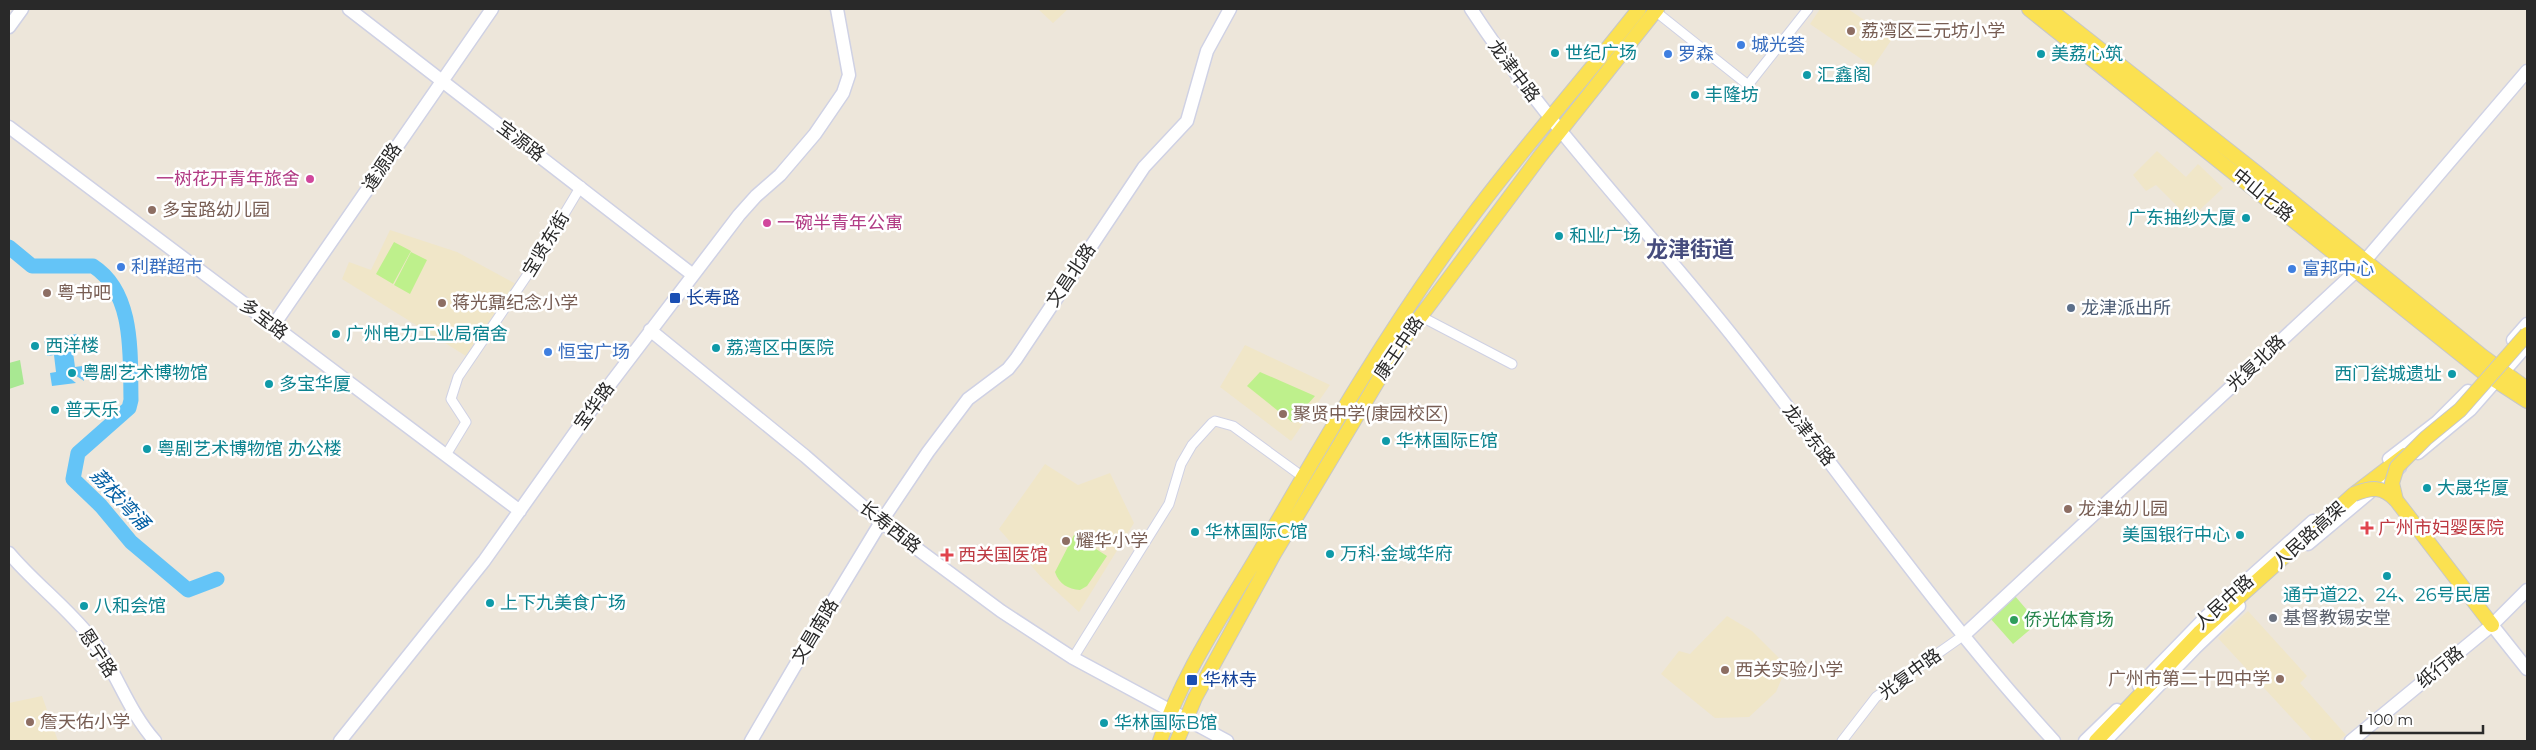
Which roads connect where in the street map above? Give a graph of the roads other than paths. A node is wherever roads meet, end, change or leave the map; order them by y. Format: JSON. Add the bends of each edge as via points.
{"nodes":[{"id":1,"x":22,"y":9,"type":"edge"},
{"id":2,"x":349,"y":9,"type":"edge"},
{"id":3,"x":492,"y":9,"type":"edge"},
{"id":4,"x":837,"y":9,"type":"edge"},
{"id":5,"x":1230,"y":9,"type":"edge"},
{"id":6,"x":1471,"y":9,"type":"edge"},
{"id":7,"x":1640,"y":9,"type":"edge"},
{"id":8,"x":1808,"y":9,"type":"edge"},
{"id":9,"x":2029,"y":9,"type":"edge"},
{"id":10,"x":2049,"y":9,"type":"edge"},
{"id":11,"x":1656,"y":10,"type":"edge"},
{"id":12,"x":9,"y":27,"type":"edge"},
{"id":13,"x":2527,"y":71,"type":"edge"},
{"id":14,"x":441,"y":82,"type":"junction"},
{"id":15,"x":1550,"y":119,"type":"junction"},
{"id":16,"x":9,"y":127,"type":"edge"},
{"id":17,"x":1561,"y":131,"type":"junction"},
{"id":18,"x":581,"y":186,"type":"junction"},
{"id":19,"x":2361,"y":265,"type":"junction"},
{"id":20,"x":693,"y":275,"type":"junction"},
{"id":21,"x":1420,"y":316,"type":"junction"},
{"id":22,"x":2527,"y":324,"type":"edge"},
{"id":23,"x":273,"y":326,"type":"junction"},
{"id":24,"x":650,"y":330,"type":"junction"},
{"id":25,"x":2527,"y":334,"type":"edge"},
{"id":26,"x":2527,"y":345,"type":"edge"},
{"id":27,"x":1512,"y":364,"type":"dead end"},
{"id":28,"x":2488,"y":368,"type":"junction"},
{"id":29,"x":2500,"y":377,"type":"junction"},
{"id":30,"x":2527,"y":389,"type":"edge"},
{"id":31,"x":2527,"y":401,"type":"edge"},
{"id":32,"x":2426,"y":438,"type":"junction"},
{"id":33,"x":446,"y":456,"type":"junction"},
{"id":34,"x":1303,"y":477,"type":"junction"},
{"id":35,"x":2354,"y":494,"type":"junction"},
{"id":36,"x":2396,"y":500,"type":"junction"},
{"id":37,"x":520,"y":511,"type":"junction"},
{"id":38,"x":881,"y":522,"type":"junction"},
{"id":39,"x":9,"y":553,"type":"edge"},
{"id":40,"x":2527,"y":590,"type":"edge"},
{"id":41,"x":2492,"y":625,"type":"junction"},
{"id":42,"x":1964,"y":635,"type":"junction"},
{"id":43,"x":1073,"y":658,"type":"junction"},
{"id":44,"x":2527,"y":670,"type":"edge"},
{"id":45,"x":1171,"y":709,"type":"junction"},
{"id":46,"x":1185,"y":717,"type":"junction"},
{"id":47,"x":155,"y":741,"type":"edge"},
{"id":48,"x":340,"y":741,"type":"edge"},
{"id":49,"x":751,"y":741,"type":"edge"},
{"id":50,"x":1160,"y":741,"type":"edge"},
{"id":51,"x":1177,"y":741,"type":"edge"},
{"id":52,"x":1228,"y":741,"type":"edge"},
{"id":53,"x":1842,"y":741,"type":"edge"},
{"id":54,"x":2054,"y":741,"type":"edge"},
{"id":55,"x":2085,"y":741,"type":"edge"},
{"id":56,"x":2096,"y":741,"type":"edge"},
{"id":57,"x":2105,"y":741,"type":"edge"},
{"id":58,"x":2350,"y":741,"type":"edge"}],
"edges":[{"from":1,"to":12,"type":"street"},
{"from":2,"to":14,"type":"street","name":"宝源路"},
{"from":3,"to":14,"type":"street","name":"逢源路"},
{"from":4,"to":20,"type":"street","name":"宝华路","via":[[849,74],[844,93],[815,134],[780,175],[749,203]]},
{"from":5,"to":38,"type":"street","name":"文昌北路","via":[[1207,51],[1187,121],[1144,168],[1016,359],[958,410]]},
{"from":6,"to":15,"type":"street","name":"龙津中路"},
{"from":7,"to":15,"type":"main road","name":"康王中路"},
{"from":8,"to":11,"type":"street","via":[[1748,85]]},
{"from":9,"to":19,"type":"main road","name":"中山七路"},
{"from":10,"to":19,"type":"main road","name":"中山七路"},
{"from":11,"to":17,"type":"main road","name":"康王中路"},
{"from":13,"to":19,"type":"street","name":"光复北路"},
{"from":14,"to":18,"type":"street","name":"宝源路"},
{"from":14,"to":23,"type":"street","name":"逢源路"},
{"from":15,"to":17,"type":"street","name":"龙津中路"},
{"from":15,"to":34,"type":"main road","name":"康王中路","via":[[1473,215],[1403,313],[1348,398]]},
{"from":16,"to":23,"type":"street","name":"多宝路"},
{"from":17,"to":21,"type":"main road","name":"康王中路"},
{"from":17,"to":42,"type":"street","name":"龙津东路","via":[[1737,341]]},
{"from":18,"to":20,"type":"street","name":"宝源路"},
{"from":18,"to":33,"type":"street","name":"宝贤东街","via":[[530,272],[458,377],[451,399],[466,422]]},
{"from":19,"to":28,"type":"main road","name":"中山七路"},
{"from":19,"to":42,"type":"street","name":"光复北路"},
{"from":20,"to":24,"type":"street","name":"宝华路"},
{"from":21,"to":27,"type":"street"},
{"from":21,"to":46,"type":"main road","name":"康王中路","via":[[1373,387],[1274,554]]},
{"from":22,"to":28,"type":"street","name":"人民中路"},
{"from":23,"to":33,"type":"street","name":"多宝路"},
{"from":24,"to":37,"type":"street","name":"宝华路"},
{"from":24,"to":38,"type":"street","name":"长寿西路"},
{"from":25,"to":32,"type":"main road","name":"人民路高架","bridge":true,"via":[[2460,410]]},
{"from":26,"to":29,"type":"street","name":"人民中路"},
{"from":28,"to":29,"type":"main road","name":"中山七路"},
{"from":28,"to":55,"type":"street","name":"人民中路","via":[[2437,422],[2357,484],[2207,616]]},
{"from":29,"to":30,"type":"main road"},
{"from":29,"to":31,"type":"main road"},
{"from":29,"to":57,"type":"street","name":"人民中路","via":[[2459,420],[2356,503],[2225,619]]},
{"from":32,"to":35,"type":"main road","name":"人民路高架","bridge":true},
{"from":32,"to":36,"type":"main road","bridge":true,"via":[[2397,467],[2392,483]]},
{"from":33,"to":37,"type":"street","name":"多宝路"},
{"from":34,"to":43,"type":"street","via":[[1233,426],[1212,423],[1192,445],[1181,464],[1169,504]]},
{"from":34,"to":45,"type":"main road","name":"康王中路"},
{"from":35,"to":36,"type":"main road","bridge":true,"via":[[2379,488]]},
{"from":35,"to":56,"type":"main road","name":"人民路高架","via":[[2199,633]]},
{"from":36,"to":41,"type":"main road"},
{"from":37,"to":48,"type":"street","name":"宝华路","via":[[476,572]]},
{"from":38,"to":43,"type":"street","name":"长寿西路","via":[[1001,611]]},
{"from":38,"to":49,"type":"street","name":"文昌南路"},
{"from":39,"to":47,"type":"street","name":"恩宁路","via":[[92,639],[134,714]]},
{"from":40,"to":41,"type":"street","name":"纸行路"},
{"from":41,"to":44,"type":"street"},
{"from":41,"to":58,"type":"street","name":"纸行路"},
{"from":42,"to":53,"type":"street","name":"光复中路","via":[[1876,697]]},
{"from":42,"to":54,"type":"street","name":"龙津东路"},
{"from":43,"to":45,"type":"street","name":"长寿西路"},
{"from":45,"to":46,"type":"street","name":"长寿西路"},
{"from":45,"to":50,"type":"main road","name":"康王中路"},
{"from":46,"to":51,"type":"main road","name":"康王中路"},
{"from":46,"to":52,"type":"street","name":"长寿西路"}]}
